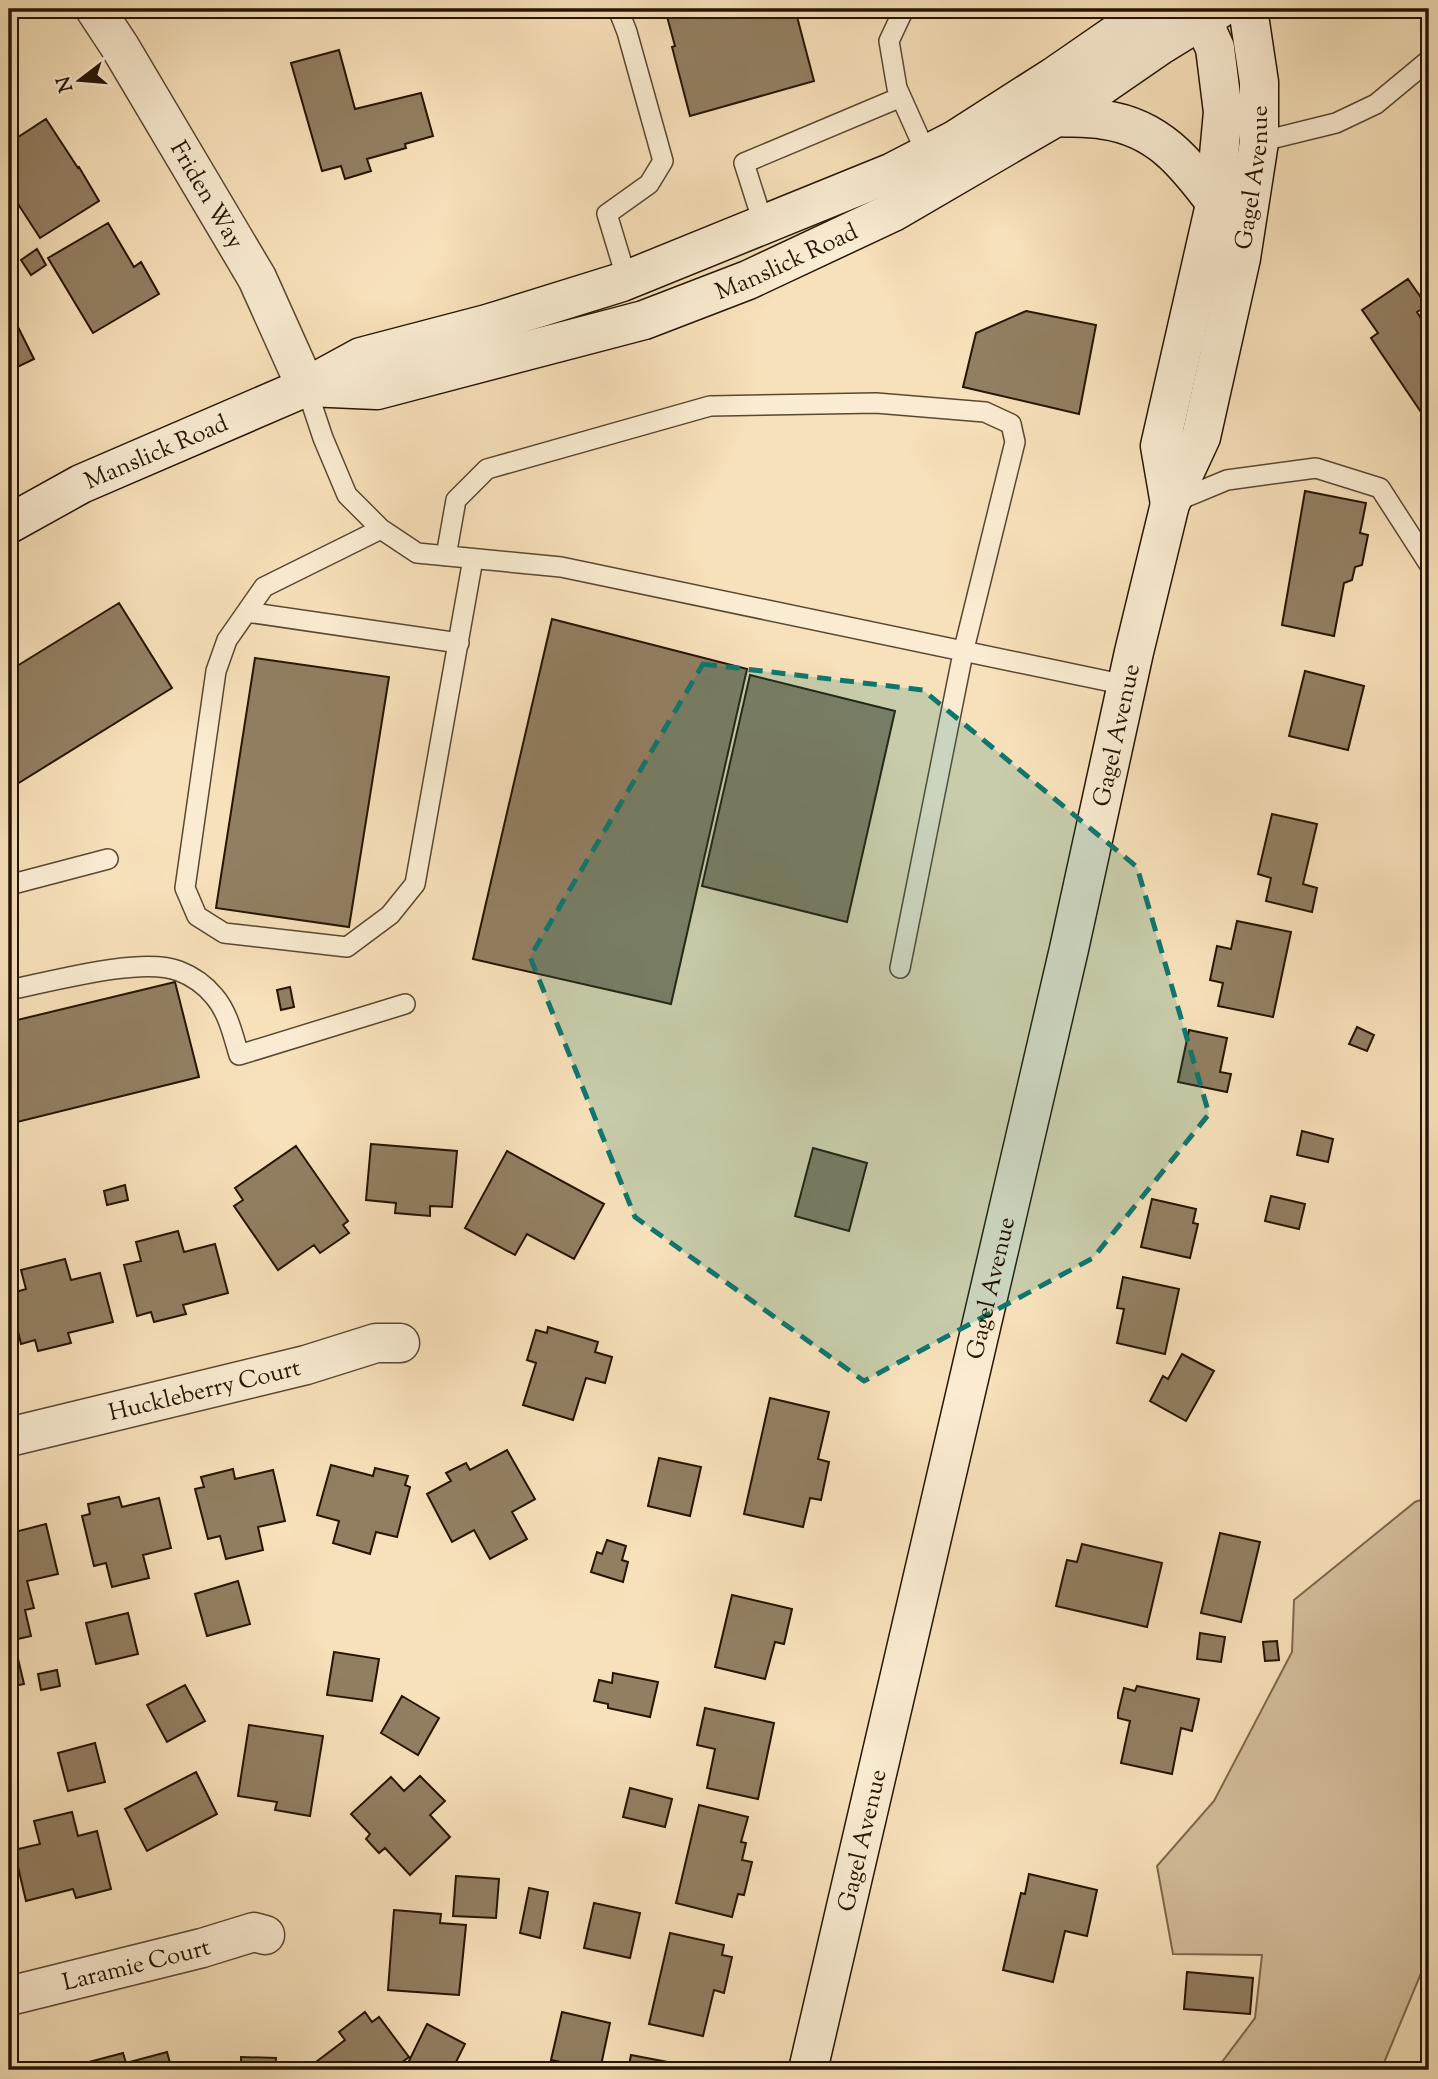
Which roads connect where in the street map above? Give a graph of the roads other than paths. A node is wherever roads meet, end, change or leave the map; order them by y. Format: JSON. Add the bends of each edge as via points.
{"nodes":[{"id":1,"x":95,"y":9,"type":"edge"},
{"id":2,"x":618,"y":9,"type":"edge"},
{"id":3,"x":904,"y":9,"type":"edge"},
{"id":4,"x":1152,"y":9,"type":"edge"},
{"id":5,"x":1248,"y":9,"type":"edge"},
{"id":6,"x":1206,"y":12,"type":"edge"},
{"id":7,"x":1429,"y":60,"type":"edge"},
{"id":8,"x":901,"y":97,"type":"junction"},
{"id":9,"x":1056,"y":117,"type":"junction"},
{"id":10,"x":1259,"y":142,"type":"junction"},
{"id":11,"x":934,"y":169,"type":"junction"},
{"id":12,"x":1215,"y":202,"type":"junction"},
{"id":13,"x":764,"y":226,"type":"junction"},
{"id":14,"x":627,"y":280,"type":"junction"},
{"id":15,"x":306,"y":387,"type":"junction"},
{"id":16,"x":1170,"y":504,"type":"junction"},
{"id":17,"x":9,"y":524,"type":"edge"},
{"id":18,"x":381,"y":529,"type":"junction"},
{"id":19,"x":446,"y":556,"type":"junction"},
{"id":20,"x":473,"y":559,"type":"junction"},
{"id":21,"x":1429,"y":564,"type":"edge"},
{"id":22,"x":247,"y":612,"type":"junction"},
{"id":23,"x":458,"y":643,"type":"junction"},
{"id":24,"x":964,"y":653,"type":"junction"},
{"id":25,"x":1126,"y":685,"type":"junction"},
{"id":26,"x":108,"y":859,"type":"dead end"},
{"id":27,"x":9,"y":885,"type":"edge"},
{"id":28,"x":900,"y":968,"type":"dead end"},
{"id":29,"x":9,"y":990,"type":"edge"},
{"id":30,"x":405,"y":1004,"type":"dead end"},
{"id":31,"x":400,"y":1343,"type":"dead end"},
{"id":32,"x":9,"y":1437,"type":"edge"},
{"id":33,"x":265,"y":1935,"type":"dead end"},
{"id":34,"x":9,"y":1996,"type":"edge"},
{"id":35,"x":807,"y":2070,"type":"edge"}],
"edges":[{"from":1,"to":15,"type":"street","name":"Friden Way","via":[[257,278]]},
{"from":2,"to":14,"type":"lane","via":[[663,161],[649,184],[607,214]]},
{"from":3,"to":8,"type":"lane","via":[[890,41]]},
{"from":4,"to":11,"type":"street","name":"Manslick Road","via":[[955,140]]},
{"from":5,"to":10,"type":"street","name":"Gagel Avenue","via":[[1259,82]]},
{"from":6,"to":9,"type":"street","name":"Manslick Road"},
{"from":6,"to":12,"type":"street","name":"Gagel Avenue","via":[[1223,112]]},
{"from":7,"to":10,"type":"lane","via":[[1376,104],[1336,123]]},
{"from":8,"to":11,"type":"lane"},
{"from":8,"to":13,"type":"lane","via":[[744,163]]},
{"from":9,"to":11,"type":"street","name":"Manslick Road"},
{"from":9,"to":12,"type":"street","via":[[1106,120],[1163,143]]},
{"from":10,"to":16,"type":"street","name":"Gagel Avenue","via":[[1241,258],[1201,437]]},
{"from":11,"to":13,"type":"street","name":"Manslick Road","via":[[871,182]]},
{"from":11,"to":15,"type":"street","name":"Manslick Road","via":[[893,212],[748,280],[644,320],[377,390]]},
{"from":12,"to":16,"type":"street","name":"Gagel Avenue","via":[[1160,446]]},
{"from":13,"to":14,"type":"street","name":"Manslick Road"},
{"from":14,"to":15,"type":"street","name":"Manslick Road","via":[[361,357]]},
{"from":15,"to":17,"type":"street","name":"Manslick Road","via":[[81,484]]},
{"from":15,"to":18,"type":"lane","via":[[347,495]]},
{"from":16,"to":21,"type":"lane","via":[[1227,480],[1316,468],[1380,488]]},
{"from":16,"to":25,"type":"street","name":"Gagel Avenue"},
{"from":18,"to":19,"type":"lane","via":[[417,553]]},
{"from":18,"to":22,"type":"lane","via":[[264,587]]},
{"from":19,"to":20,"type":"lane"},
{"from":19,"to":24,"type":"lane","via":[[456,500],[487,469],[710,406],[876,403],[985,412],[1011,424],[1015,442]]},
{"from":20,"to":23,"type":"lane"},
{"from":20,"to":24,"type":"lane","via":[[561,567]]},
{"from":22,"to":23,"type":"lane"},
{"from":22,"to":23,"type":"lane","via":[[227,640],[216,671],[185,888],[197,916],[224,933],[348,947],[390,915],[415,884]]},
{"from":24,"to":25,"type":"lane"},
{"from":24,"to":28,"type":"lane"},
{"from":25,"to":35,"type":"street","name":"Gagel Avenue","via":[[1069,949]]},
{"from":26,"to":27,"type":"lane"},
{"from":29,"to":30,"type":"lane","via":[[129,967],[177,970],[215,997],[230,1023],[239,1055]]},
{"from":31,"to":32,"type":"street","name":"Huckleberry Court","via":[[376,1343],[306,1365]]},
{"from":33,"to":34,"type":"street","name":"Laramie Court","via":[[254,1932]]}]}
